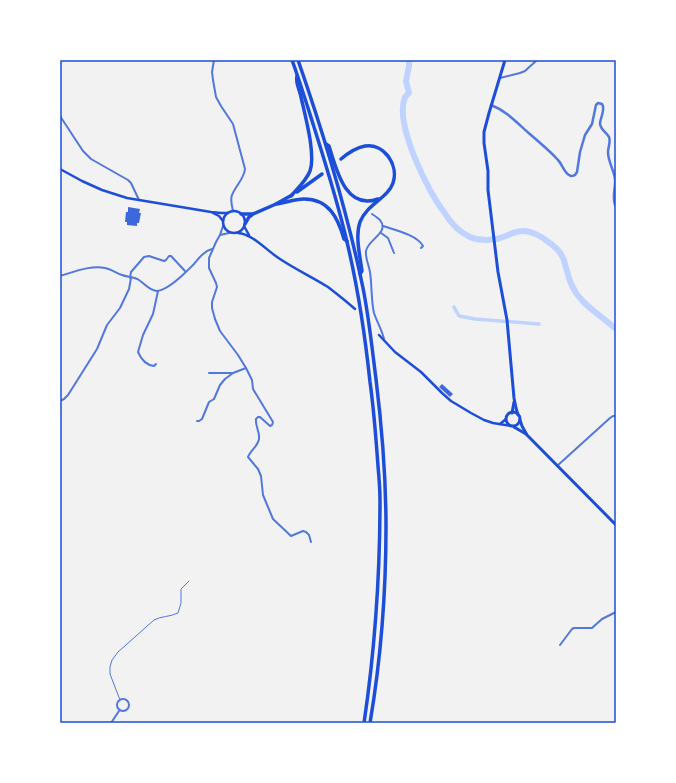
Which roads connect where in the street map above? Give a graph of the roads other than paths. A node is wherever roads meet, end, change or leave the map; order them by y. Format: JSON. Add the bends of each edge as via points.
{"nodes":[{"id":1,"x":214,"y":60,"type":"edge"},
{"id":2,"x":292,"y":60,"type":"edge"},
{"id":3,"x":298,"y":60,"type":"edge"},
{"id":4,"x":505,"y":60,"type":"edge"},
{"id":5,"x":537,"y":60,"type":"edge"},
{"id":6,"x":298,"y":75,"type":"junction"},
{"id":7,"x":500,"y":78,"type":"junction"},
{"id":8,"x":491,"y":105,"type":"junction"},
{"id":9,"x":60,"y":116,"type":"edge"},
{"id":10,"x":325,"y":144,"type":"junction"},
{"id":11,"x":341,"y":159,"type":"dead end"},
{"id":12,"x":60,"y":169,"type":"edge"},
{"id":13,"x":322,"y":174,"type":"dead end"},
{"id":14,"x":291,"y":196,"type":"junction"},
{"id":15,"x":382,"y":196,"type":"junction"},
{"id":16,"x":139,"y":200,"type":"junction"},
{"id":17,"x":276,"y":204,"type":"junction"},
{"id":18,"x":616,"y":207,"type":"edge"},
{"id":19,"x":233,"y":211,"type":"junction"},
{"id":20,"x":211,"y":212,"type":"junction"},
{"id":21,"x":228,"y":213,"type":"junction"},
{"id":22,"x":241,"y":214,"type":"junction"},
{"id":23,"x":253,"y":214,"type":"junction"},
{"id":24,"x":372,"y":214,"type":"dead end"},
{"id":25,"x":223,"y":221,"type":"junction"},
{"id":26,"x":245,"y":225,"type":"junction"},
{"id":27,"x":223,"y":226,"type":"junction"},
{"id":28,"x":383,"y":226,"type":"junction"},
{"id":29,"x":229,"y":232,"type":"junction"},
{"id":30,"x":238,"y":233,"type":"junction"},
{"id":31,"x":381,"y":233,"type":"junction"},
{"id":32,"x":220,"y":235,"type":"junction"},
{"id":33,"x":251,"y":237,"type":"junction"},
{"id":34,"x":347,"y":241,"type":"junction"},
{"id":35,"x":421,"y":248,"type":"dead end"},
{"id":36,"x":212,"y":249,"type":"junction"},
{"id":37,"x":394,"y":253,"type":"dead end"},
{"id":38,"x":185,"y":272,"type":"junction"},
{"id":39,"x":360,"y":274,"type":"junction"},
{"id":40,"x":60,"y":276,"type":"edge"},
{"id":41,"x":131,"y":278,"type":"junction"},
{"id":42,"x":158,"y":291,"type":"junction"},
{"id":43,"x":355,"y":309,"type":"dead end"},
{"id":44,"x":379,"y":335,"type":"dead end"},
{"id":45,"x":384,"y":340,"type":"junction"},
{"id":46,"x":156,"y":364,"type":"dead end"},
{"id":47,"x":246,"y":368,"type":"junction"},
{"id":48,"x":210,"y":373,"type":"dead end"},
{"id":49,"x":233,"y":373,"type":"junction"},
{"id":50,"x":514,"y":398,"type":"junction"},
{"id":51,"x":60,"y":401,"type":"edge"},
{"id":52,"x":512,"y":412,"type":"junction"},
{"id":53,"x":518,"y":415,"type":"junction"},
{"id":54,"x":616,"y":416,"type":"edge"},
{"id":55,"x":506,"y":419,"type":"junction"},
{"id":56,"x":520,"y":420,"type":"junction"},
{"id":57,"x":197,"y":421,"type":"dead end"},
{"id":58,"x":499,"y":424,"type":"junction"},
{"id":59,"x":512,"y":426,"type":"junction"},
{"id":60,"x":528,"y":435,"type":"junction"},
{"id":61,"x":557,"y":466,"type":"junction"},
{"id":62,"x":616,"y":525,"type":"edge"},
{"id":63,"x":311,"y":542,"type":"dead end"},
{"id":64,"x":189,"y":581,"type":"dead end"},
{"id":65,"x":616,"y":612,"type":"edge"},
{"id":66,"x":560,"y":645,"type":"dead end"},
{"id":67,"x":120,"y":700,"type":"junction"},
{"id":68,"x":120,"y":710,"type":"junction"},
{"id":69,"x":111,"y":723,"type":"edge"},
{"id":70,"x":364,"y":723,"type":"edge"},
{"id":71,"x":370,"y":723,"type":"edge"}],
"edges":[{"from":1,"to":19,"type":"street","via":[[212,80],[216,97],[234,124],[245,169],[231,198]]},
{"from":2,"to":6,"type":"highway"},
{"from":3,"to":10,"type":"highway"},
{"from":4,"to":7,"type":"main road"},
{"from":5,"to":7,"type":"street","via":[[525,71]]},
{"from":6,"to":14,"type":"highway","via":[[296,80],[312,159],[306,180]]},
{"from":6,"to":34,"type":"highway"},
{"from":7,"to":8,"type":"main road"},
{"from":8,"to":18,"type":"street","via":[[499,108],[529,133],[572,176],[577,172],[580,152],[592,124],[596,105],[602,104],[604,108],[601,125],[609,139],[608,154],[615,178],[613,200]]},
{"from":8,"to":50,"type":"main road","via":[[484,138],[488,190],[498,272],[508,323]]},
{"from":9,"to":16,"type":"street","via":[[83,151],[91,159],[128,180]]},
{"from":10,"to":15,"type":"highway","via":[[345,189],[350,194],[367,201]]},
{"from":10,"to":39,"type":"highway"},
{"from":11,"to":15,"type":"highway","via":[[355,149],[367,146],[380,149],[390,157],[395,176],[392,186]]},
{"from":12,"to":16,"type":"main road","via":[[102,190]]},
{"from":13,"to":14,"type":"highway"},
{"from":14,"to":17,"type":"highway"},
{"from":15,"to":39,"type":"highway","via":[[369,208],[360,222]]},
{"from":16,"to":20,"type":"main road"},
{"from":17,"to":23,"type":"highway"},
{"from":17,"to":34,"type":"highway","via":[[304,199],[321,203],[334,214]]},
{"from":19,"to":21,"type":"main road"},
{"from":19,"to":22,"type":"main road"},
{"from":20,"to":21,"type":"main road"},
{"from":20,"to":25,"type":"main road"},
{"from":21,"to":25,"type":"main road"},
{"from":22,"to":23,"type":"highway"},
{"from":22,"to":26,"type":"main road"},
{"from":23,"to":26,"type":"highway"},
{"from":24,"to":28,"type":"street"},
{"from":25,"to":27,"type":"main road"},
{"from":26,"to":30,"type":"main road"},
{"from":26,"to":33,"type":"main road"},
{"from":27,"to":29,"type":"main road"},
{"from":27,"to":32,"type":"street"},
{"from":28,"to":31,"type":"street"},
{"from":28,"to":35,"type":"street","via":[[415,239],[422,244]]},
{"from":29,"to":30,"type":"main road"},
{"from":29,"to":32,"type":"street"},
{"from":30,"to":33,"type":"main road"},
{"from":31,"to":37,"type":"street","via":[[388,238]]},
{"from":31,"to":45,"type":"street","via":[[366,251],[374,312]]},
{"from":32,"to":36,"type":"street"},
{"from":33,"to":43,"type":"main road","via":[[280,260],[328,288]]},
{"from":34,"to":70,"type":"highway","via":[[365,341],[380,498],[377,609]]},
{"from":36,"to":38,"type":"street","via":[[202,254]]},
{"from":36,"to":47,"type":"street","via":[[209,268],[217,286],[212,302],[215,320]]},
{"from":38,"to":41,"type":"street","via":[[171,256],[164,261],[149,256],[144,257],[131,272]]},
{"from":38,"to":42,"type":"street"},
{"from":39,"to":71,"type":"highway","via":[[378,394],[386,527],[379,661]]},
{"from":40,"to":41,"type":"street","via":[[98,267]]},
{"from":41,"to":42,"type":"street"},
{"from":41,"to":51,"type":"street","via":[[126,297],[107,325],[88,365],[68,395]]},
{"from":42,"to":46,"type":"street","via":[[153,314],[138,352],[148,364]]},
{"from":44,"to":45,"type":"main road"},
{"from":45,"to":58,"type":"main road","via":[[451,401],[484,420]]},
{"from":47,"to":49,"type":"street"},
{"from":47,"to":63,"type":"street","via":[[253,389],[273,422],[268,426],[260,418],[256,419],[259,439],[248,457],[261,476],[264,499],[273,519],[291,536],[306,532]]},
{"from":48,"to":49,"type":"street"},
{"from":49,"to":57,"type":"street","via":[[220,384],[202,419]]},
{"from":50,"to":52,"type":"main road"},
{"from":50,"to":53,"type":"main road"},
{"from":52,"to":53,"type":"main road"},
{"from":52,"to":55,"type":"main road"},
{"from":53,"to":56,"type":"main road"},
{"from":54,"to":61,"type":"street","via":[[610,418]]},
{"from":55,"to":58,"type":"main road"},
{"from":55,"to":59,"type":"main road"},
{"from":56,"to":59,"type":"main road"},
{"from":56,"to":60,"type":"main road"},
{"from":58,"to":59,"type":"main road"},
{"from":59,"to":60,"type":"main road"},
{"from":60,"to":61,"type":"main road"},
{"from":61,"to":62,"type":"main road"},
{"from":64,"to":67,"type":"lane","via":[[181,589],[178,613],[154,620],[112,660],[110,674]]},
{"from":65,"to":66,"type":"street","via":[[592,628],[574,628]]},
{"from":67,"to":68,"type":"street","via":[[117,705]]},
{"from":67,"to":68,"type":"street","via":[[126,700],[129,705],[125,711]]},
{"from":68,"to":69,"type":"street"}]}
